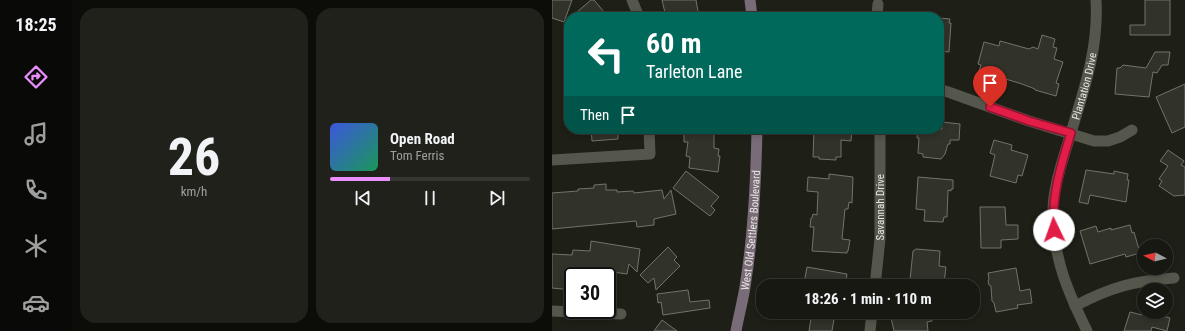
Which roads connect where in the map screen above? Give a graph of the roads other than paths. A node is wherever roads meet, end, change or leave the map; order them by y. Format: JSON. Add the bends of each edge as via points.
{"nodes":[{"id":1,"x":632,"y":0,"type":"edge"},
{"id":2,"x":750,"y":0,"type":"edge"},
{"id":3,"x":1096,"y":0,"type":"edge"},
{"id":4,"x":878,"y":4,"type":"dead end"},
{"id":5,"x":637,"y":12,"type":"edge"},
{"id":6,"x":751,"y":12,"type":"edge"},
{"id":7,"x":877,"y":12,"type":"edge"},
{"id":8,"x":944,"y":91,"type":"edge"},
{"id":9,"x":1132,"y":130,"type":"dead end"},
{"id":10,"x":1071,"y":133,"type":"junction"},
{"id":11,"x":649,"y":134,"type":"edge"},
{"id":12,"x":757,"y":134,"type":"edge"},
{"id":13,"x":880,"y":134,"type":"edge"},
{"id":14,"x":552,"y":160,"type":"edge"},
{"id":15,"x":1174,"y":278,"type":"dead end"},
{"id":16,"x":876,"y":279,"type":"edge"},
{"id":17,"x":1075,"y":306,"type":"junction"},
{"id":18,"x":552,"y":311,"type":"edge"},
{"id":19,"x":621,"y":314,"type":"dead end"},
{"id":20,"x":871,"y":319,"type":"edge"},
{"id":21,"x":736,"y":331,"type":"edge"},
{"id":22,"x":870,"y":331,"type":"edge"},
{"id":23,"x":1087,"y":331,"type":"edge"}],
"edges":[{"from":1,"to":5,"type":"street"},
{"from":2,"to":6,"type":"main road"},
{"from":3,"to":10,"type":"street","name":"Plantation Drive","via":[[1096,34],[1092,61]]},
{"from":4,"to":7,"type":"street"},
{"from":8,"to":10,"type":"street"},
{"from":9,"to":10,"type":"street","via":[[1120,138],[1108,141]]},
{"from":10,"to":17,"type":"street","name":"Plantation Drive","via":[[1058,177],[1053,215],[1060,266]]},
{"from":11,"to":14,"type":"street","via":[[650,154]]},
{"from":12,"to":21,"type":"main road","name":"West Old Settlers Boulevard","via":[[750,246]]},
{"from":13,"to":16,"type":"street","name":"Savannah Drive","via":[[880,239]]},
{"from":15,"to":17,"type":"street","via":[[1147,280],[1109,289]]},
{"from":17,"to":23,"type":"street","name":"Plantation Drive"},
{"from":18,"to":19,"type":"street"},
{"from":20,"to":22,"type":"street"}]}
